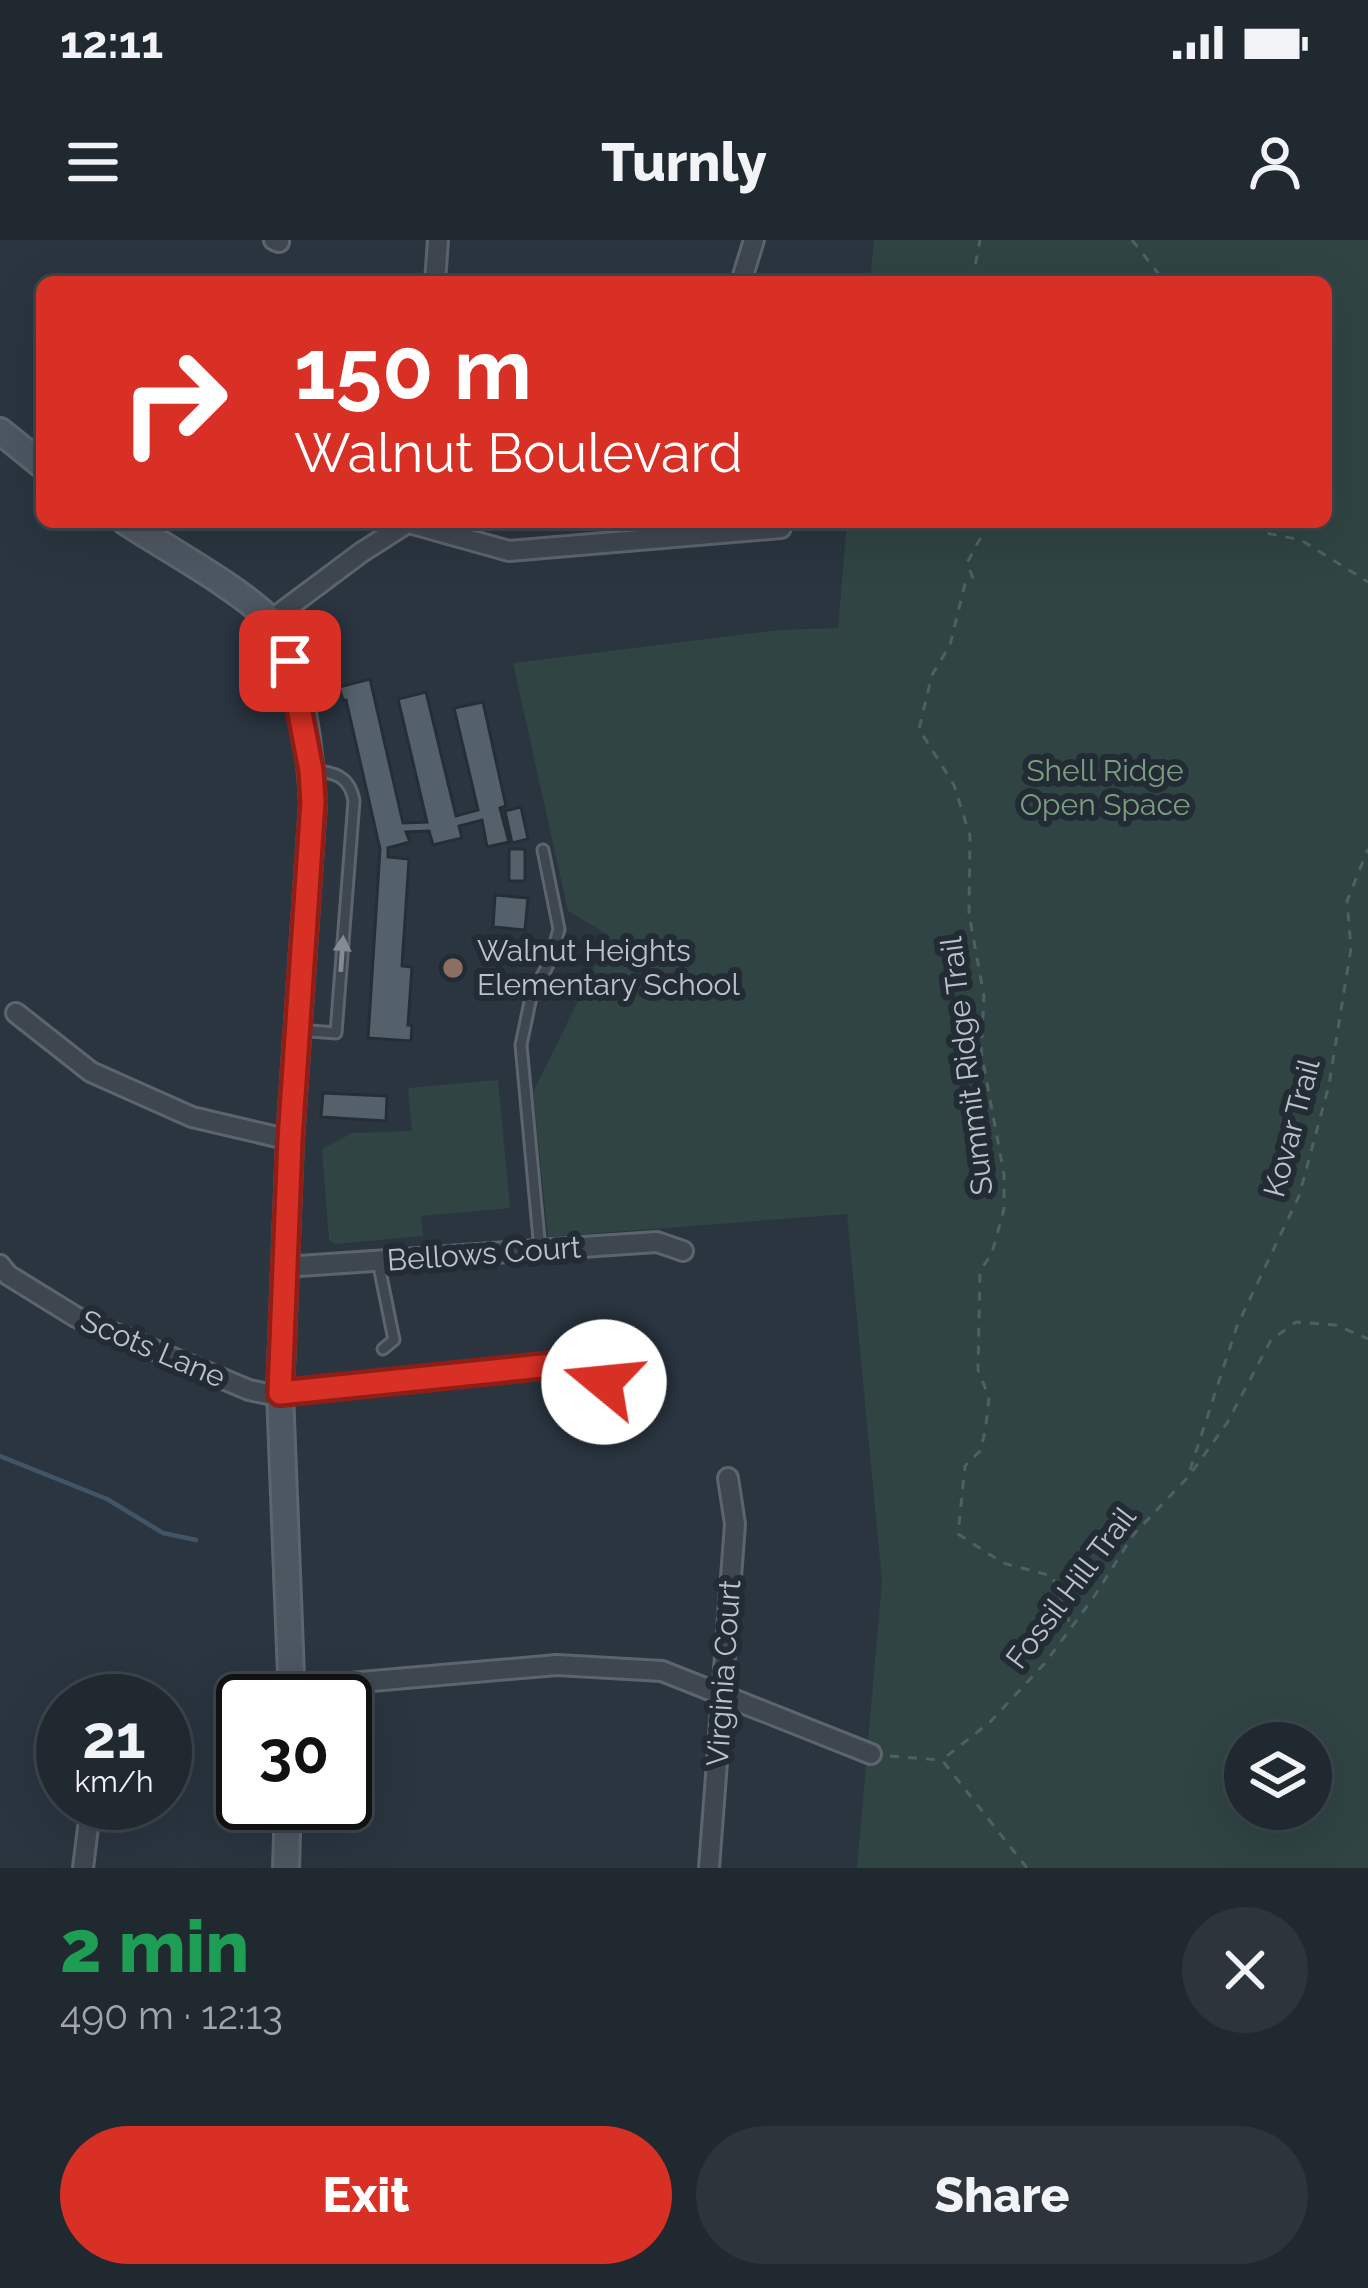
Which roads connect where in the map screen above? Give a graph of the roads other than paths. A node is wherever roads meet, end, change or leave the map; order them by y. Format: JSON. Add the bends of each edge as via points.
{"nodes":[{"id":1,"x":438,"y":240,"type":"edge"},
{"id":2,"x":754,"y":240,"type":"edge"},
{"id":3,"x":435,"y":276,"type":"edge"},
{"id":4,"x":743,"y":276,"type":"edge"},
{"id":5,"x":0,"y":430,"type":"edge"},
{"id":6,"x":36,"y":460,"type":"edge"},
{"id":7,"x":134,"y":528,"type":"edge"},
{"id":8,"x":401,"y":528,"type":"edge"},
{"id":9,"x":427,"y":528,"type":"edge"},
{"id":10,"x":781,"y":528,"type":"dead end"},
{"id":11,"x":271,"y":620,"type":"junction"},
{"id":12,"x":311,"y":770,"type":"junction"},
{"id":13,"x":543,"y":850,"type":"dead end"},
{"id":14,"x":16,"y":1013,"type":"dead end"},
{"id":15,"x":298,"y":1030,"type":"junction"},
{"id":16,"x":290,"y":1140,"type":"junction"},
{"id":17,"x":540,"y":1250,"type":"junction"},
{"id":18,"x":683,"y":1252,"type":"dead end"},
{"id":19,"x":378,"y":1261,"type":"junction"},
{"id":20,"x":284,"y":1267,"type":"junction"},
{"id":21,"x":3,"y":1277,"type":"edge"},
{"id":22,"x":382,"y":1349,"type":"dead end"},
{"id":23,"x":604,"y":1382,"type":"dead end"},
{"id":24,"x":280,"y":1393,"type":"junction"},
{"id":25,"x":728,"y":1478,"type":"dead end"},
{"id":26,"x":291,"y":1674,"type":"edge"},
{"id":27,"x":372,"y":1686,"type":"edge"},
{"id":28,"x":722,"y":1694,"type":"junction"},
{"id":29,"x":871,"y":1754,"type":"road end"},
{"id":30,"x":88,"y":1830,"type":"edge"},
{"id":31,"x":287,"y":1830,"type":"edge"},
{"id":32,"x":83,"y":1868,"type":"edge"},
{"id":33,"x":286,"y":1868,"type":"edge"},
{"id":34,"x":709,"y":1868,"type":"edge"}],
"edges":[{"from":1,"to":3,"type":"street"},
{"from":2,"to":4,"type":"street"},
{"from":5,"to":6,"type":"street"},
{"from":7,"to":11,"type":"street"},
{"from":8,"to":11,"type":"street"},
{"from":9,"to":10,"type":"street","via":[[509,551]]},
{"from":11,"to":12,"type":"street","via":[[290,661]]},
{"from":12,"to":15,"type":"street"},
{"from":15,"to":12,"type":"lane","one_way":true,"via":[[336,1033],[354,801],[343,778]]},
{"from":13,"to":17,"type":"lane","via":[[560,928],[521,1045]]},
{"from":14,"to":16,"type":"street","via":[[91,1072],[192,1117]]},
{"from":15,"to":16,"type":"street"},
{"from":16,"to":20,"type":"street"},
{"from":17,"to":18,"type":"street","name":"Bellows Court","via":[[657,1242]]},
{"from":17,"to":19,"type":"street","name":"Bellows Court"},
{"from":19,"to":20,"type":"street","name":"Bellows Court"},
{"from":19,"to":22,"type":"lane","via":[[394,1340]]},
{"from":20,"to":24,"type":"street"},
{"from":21,"to":24,"type":"street","name":"Scots Lane","via":[[248,1390]]},
{"from":23,"to":24,"type":"street","name":"Scots Lane","via":[[562,1364]]},
{"from":24,"to":26,"type":"street"},
{"from":25,"to":28,"type":"street","name":"Virginia Court","via":[[735,1524]]},
{"from":27,"to":28,"type":"street","via":[[557,1665],[662,1671]]},
{"from":28,"to":29,"type":"street"},
{"from":28,"to":34,"type":"street","name":"Virginia Court"},
{"from":30,"to":32,"type":"street"},
{"from":31,"to":33,"type":"street"}]}
